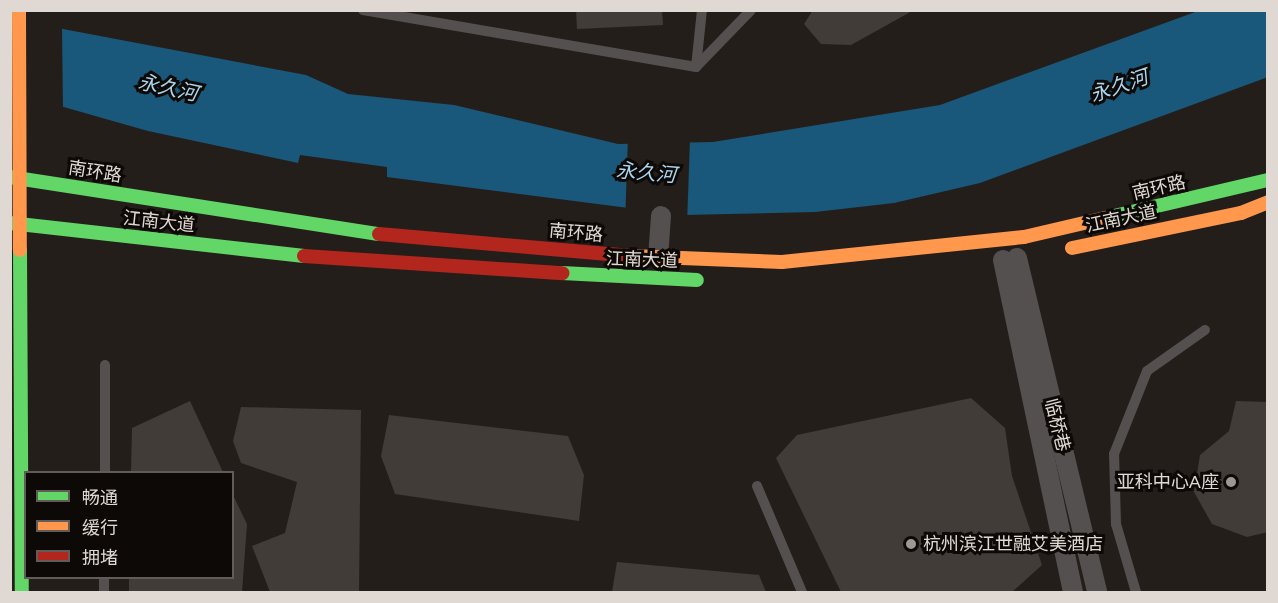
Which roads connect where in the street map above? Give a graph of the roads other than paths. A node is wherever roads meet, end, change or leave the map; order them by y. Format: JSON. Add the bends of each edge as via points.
{"nodes":[{"id":1,"x":19,"y":10,"type":"edge"},
{"id":2,"x":363,"y":10,"type":"edge"},
{"id":3,"x":702,"y":10,"type":"edge"},
{"id":4,"x":751,"y":10,"type":"edge"},
{"id":5,"x":696,"y":67,"type":"junction"},
{"id":6,"x":16,"y":178,"type":"edge"},
{"id":7,"x":1268,"y":180,"type":"edge"},
{"id":8,"x":1268,"y":202,"type":"edge"},
{"id":9,"x":661,"y":216,"type":"dead end"},
{"id":10,"x":16,"y":224,"type":"edge"},
{"id":11,"x":1053,"y":252,"type":"dead end"},
{"id":12,"x":658,"y":258,"type":"junction"},
{"id":13,"x":709,"y":280,"type":"dead end"},
{"id":14,"x":1205,"y":330,"type":"dead end"},
{"id":15,"x":105,"y":365,"type":"dead end"},
{"id":16,"x":105,"y":471,"type":"edge"},
{"id":17,"x":757,"y":486,"type":"dead end"},
{"id":18,"x":22,"y":592,"type":"edge"},
{"id":19,"x":802,"y":592,"type":"edge"},
{"id":20,"x":1073,"y":592,"type":"edge"},
{"id":21,"x":1097,"y":592,"type":"edge"},
{"id":22,"x":1136,"y":592,"type":"edge"}],
"edges":[{"from":1,"to":6,"type":"main road","via":[[21,118]]},
{"from":2,"to":5,"type":"lane"},
{"from":3,"to":5,"type":"lane"},
{"from":4,"to":5,"type":"lane"},
{"from":6,"to":10,"type":"main road"},
{"from":6,"to":12,"type":"main road","name":"南环路","via":[[353,232]]},
{"from":7,"to":12,"type":"main road","name":"南环路","via":[[1024,237],[782,262]]},
{"from":8,"to":11,"type":"main road","name":"江南大道","via":[[1240,213]]},
{"from":9,"to":12,"type":"street"},
{"from":10,"to":13,"type":"main road","name":"江南大道","via":[[346,261]]},
{"from":10,"to":18,"type":"main road"},
{"from":14,"to":22,"type":"lane","via":[[1147,371],[1114,454],[1116,524]]},
{"from":15,"to":16,"type":"lane"},
{"from":17,"to":19,"type":"lane"},
{"from":20,"to":21,"type":"street","name":"临桥巷","via":[[1011,259]]}]}
